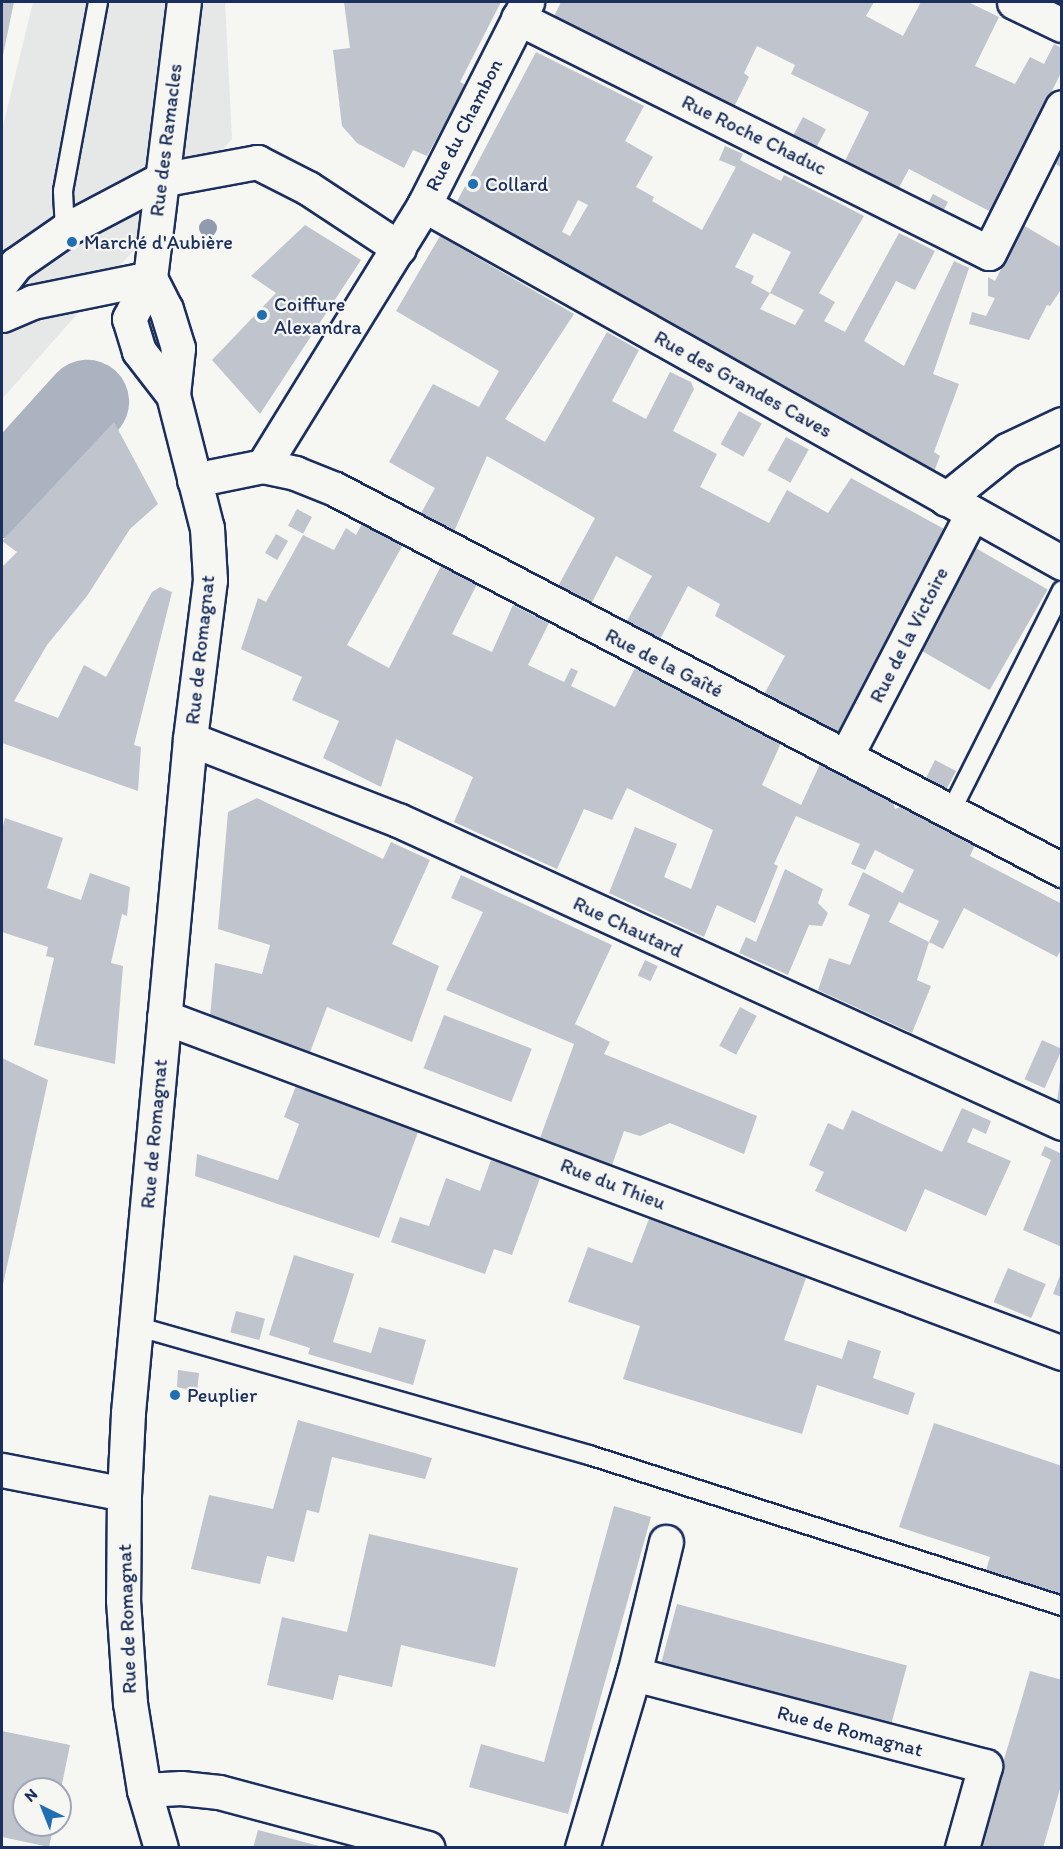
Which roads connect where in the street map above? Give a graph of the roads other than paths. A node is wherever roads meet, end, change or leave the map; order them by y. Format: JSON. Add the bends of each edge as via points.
{"nodes":[{"id":1,"x":98,"y":2,"type":"edge"},
{"id":2,"x":184,"y":2,"type":"edge"},
{"id":3,"x":1014,"y":2,"type":"edge"},
{"id":4,"x":523,"y":10,"type":"edge"},
{"id":5,"x":1062,"y":25,"type":"edge"},
{"id":6,"x":1062,"y":107,"type":"edge"},
{"id":7,"x":160,"y":180,"type":"junction"},
{"id":8,"x":424,"y":205,"type":"junction"},
{"id":9,"x":65,"y":230,"type":"junction"},
{"id":10,"x":399,"y":248,"type":"junction"},
{"id":11,"x":150,"y":278,"type":"junction"},
{"id":12,"x":2,"y":282,"type":"edge"},
{"id":13,"x":2,"y":315,"type":"edge"},
{"id":14,"x":1062,"y":424,"type":"edge"},
{"id":15,"x":263,"y":466,"type":"junction"},
{"id":16,"x":194,"y":480,"type":"junction"},
{"id":17,"x":959,"y":506,"type":"junction"},
{"id":18,"x":1062,"y":563,"type":"edge"},
{"id":19,"x":1062,"y":590,"type":"edge"},
{"id":20,"x":190,"y":739,"type":"junction"},
{"id":21,"x":846,"y":756,"type":"junction"},
{"id":22,"x":951,"y":811,"type":"junction"},
{"id":23,"x":1062,"y":870,"type":"edge"},
{"id":24,"x":164,"y":1017,"type":"junction"},
{"id":25,"x":1062,"y":1123,"type":"edge"},
{"id":26,"x":136,"y":1326,"type":"junction"},
{"id":27,"x":1062,"y":1353,"type":"edge"},
{"id":28,"x":2,"y":1470,"type":"edge"},
{"id":29,"x":124,"y":1494,"type":"junction"},
{"id":30,"x":666,"y":1542,"type":"dead end"},
{"id":31,"x":1062,"y":1606,"type":"edge"},
{"id":32,"x":634,"y":1674,"type":"junction"},
{"id":33,"x":144,"y":1790,"type":"junction"},
{"id":34,"x":161,"y":1848,"type":"edge"},
{"id":35,"x":428,"y":1848,"type":"edge"},
{"id":36,"x":582,"y":1848,"type":"edge"},
{"id":37,"x":962,"y":1848,"type":"edge"}],
"edges":[{"from":1,"to":9,"type":"lane","via":[[63,191]]},
{"from":2,"to":7,"type":"street","name":"Rue des Ramacles"},
{"from":3,"to":5,"type":"street"},
{"from":4,"to":6,"type":"street","name":"Rue Roche Chaduc","via":[[989,252]]},
{"from":4,"to":8,"type":"street","name":"Rue du Chambon"},
{"from":7,"to":9,"type":"street"},
{"from":7,"to":10,"type":"street","via":[[257,162],[308,188]]},
{"from":7,"to":11,"type":"street","name":"Rue des Ramacles"},
{"from":8,"to":10,"type":"street","name":"Rue du Chambon"},
{"from":8,"to":17,"type":"street","name":"Rue des Grandes Caves"},
{"from":9,"to":12,"type":"street","via":[[16,264]]},
{"from":10,"to":15,"type":"street"},
{"from":11,"to":13,"type":"street","via":[[32,302]]},
{"from":11,"to":16,"type":"street","name":"Rue de Romagnat","via":[[129,319],[139,351],[173,395]]},
{"from":14,"to":17,"type":"street","via":[[1007,450]]},
{"from":15,"to":16,"type":"street"},
{"from":15,"to":21,"type":"street","name":"Rue de la Gaîté","via":[[295,473],[335,489]]},
{"from":16,"to":20,"type":"street","name":"Rue de Romagnat","via":[[207,528],[210,580]]},
{"from":17,"to":18,"type":"street","name":"Rue des Grandes Caves"},
{"from":17,"to":21,"type":"street","name":"Rue de la Victoire"},
{"from":19,"to":22,"type":"lane"},
{"from":20,"to":24,"type":"street","name":"Rue de Romagnat"},
{"from":20,"to":25,"type":"street","name":"Rue Chautard","via":[[398,820]]},
{"from":21,"to":22,"type":"street","name":"Rue de la Gaîté"},
{"from":22,"to":23,"type":"street","name":"Rue de la Gaîté"},
{"from":24,"to":26,"type":"street","name":"Rue de Romagnat"},
{"from":24,"to":27,"type":"street","name":"Rue du Thieu"},
{"from":26,"to":29,"type":"street","name":"Rue de Romagnat"},
{"from":26,"to":31,"type":"lane","via":[[589,1455]]},
{"from":28,"to":29,"type":"street"},
{"from":29,"to":33,"type":"street","name":"Rue de Romagnat","via":[[124,1618],[130,1703]]},
{"from":30,"to":32,"type":"street"},
{"from":32,"to":36,"type":"street"},
{"from":32,"to":37,"type":"street","name":"Rue de Romagnat","via":[[985,1766]]},
{"from":33,"to":34,"type":"street","name":"Rue de Romagnat"},
{"from":33,"to":35,"type":"street","via":[[219,1792]]}]}
